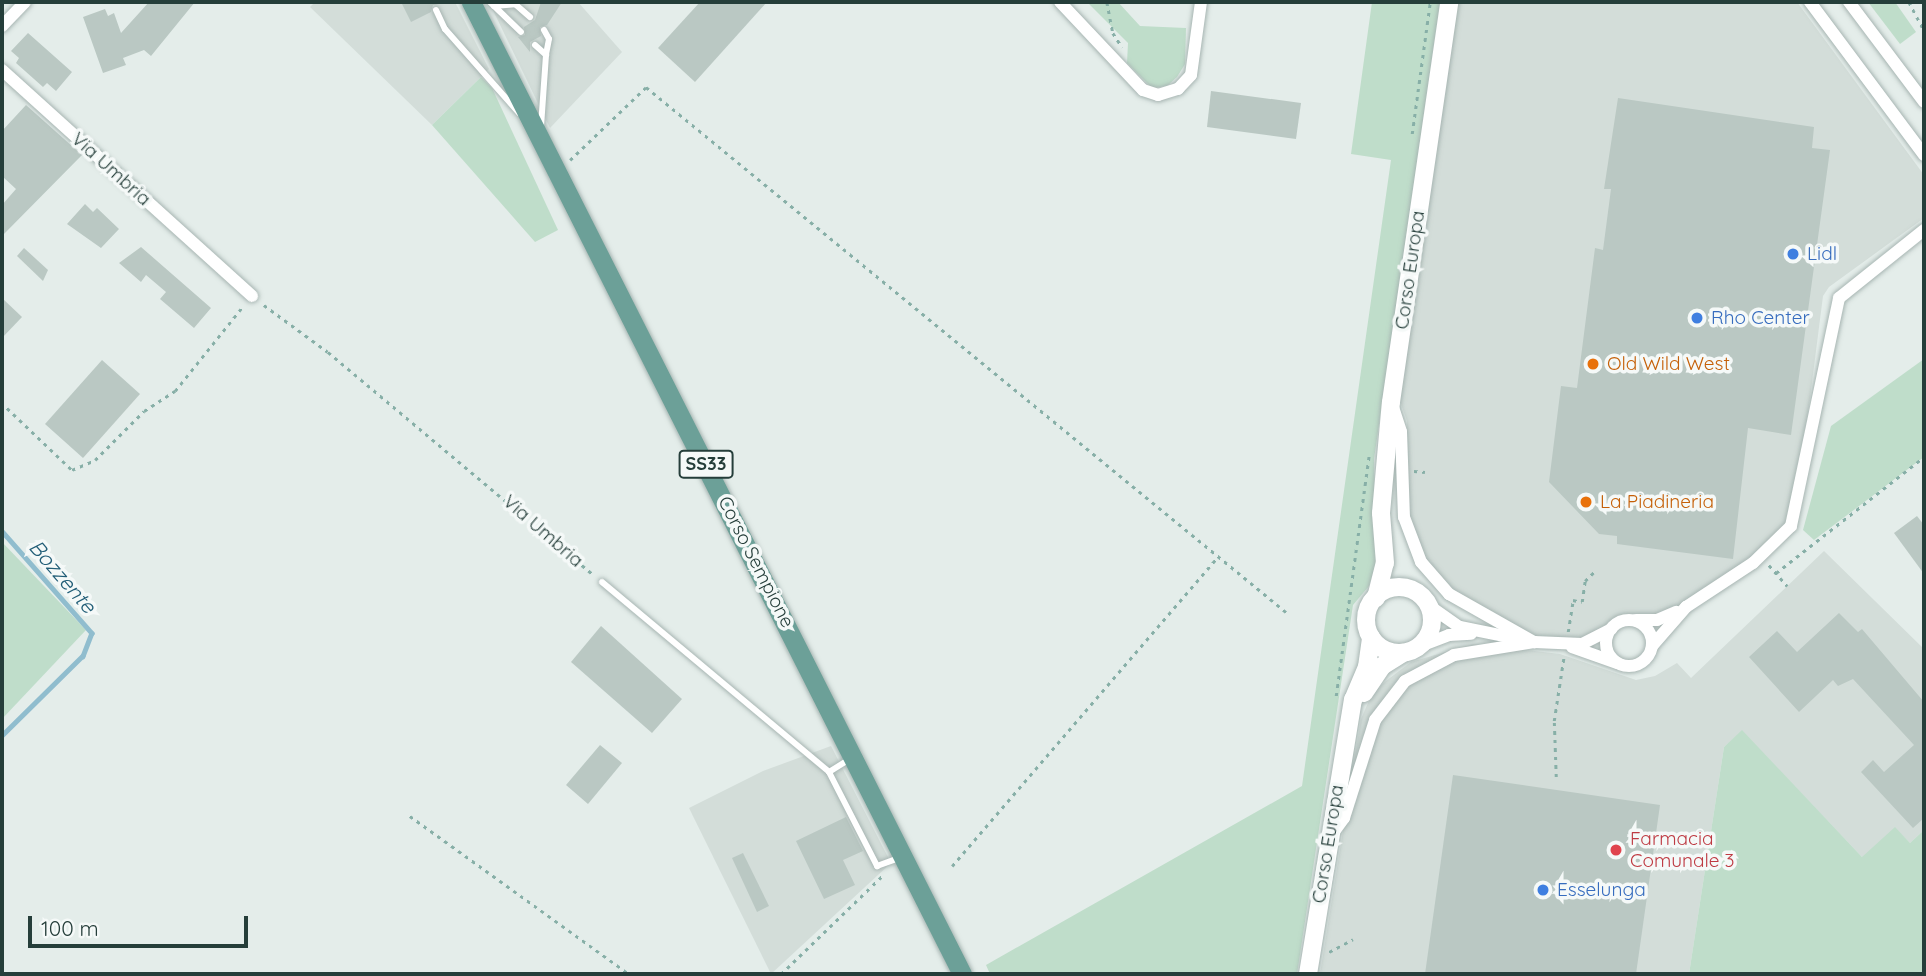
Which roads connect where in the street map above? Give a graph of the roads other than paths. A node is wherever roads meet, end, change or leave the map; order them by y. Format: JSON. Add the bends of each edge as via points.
{"nodes":[{"id":1,"x":25,"y":2,"type":"edge"},
{"id":2,"x":471,"y":2,"type":"edge"},
{"id":3,"x":1060,"y":2,"type":"edge"},
{"id":4,"x":1201,"y":2,"type":"edge"},
{"id":5,"x":1449,"y":2,"type":"edge"},
{"id":6,"x":1810,"y":2,"type":"edge"},
{"id":7,"x":1849,"y":2,"type":"edge"},
{"id":8,"x":492,"y":4,"type":"edge"},
{"id":9,"x":436,"y":10,"type":"dead end"},
{"id":10,"x":530,"y":18,"type":"dead end"},
{"id":11,"x":2,"y":26,"type":"edge"},
{"id":12,"x":544,"y":30,"type":"dead end"},
{"id":13,"x":521,"y":32,"type":"dead end"},
{"id":14,"x":535,"y":45,"type":"dead end"},
{"id":15,"x":546,"y":55,"type":"junction"},
{"id":16,"x":2,"y":71,"type":"edge"},
{"id":17,"x":1924,"y":102,"type":"edge"},
{"id":18,"x":541,"y":138,"type":"junction"},
{"id":19,"x":1924,"y":155,"type":"edge"},
{"id":20,"x":1924,"y":230,"type":"edge"},
{"id":21,"x":252,"y":296,"type":"road end"},
{"id":22,"x":1391,"y":402,"type":"junction"},
{"id":23,"x":1385,"y":540,"type":"junction"},
{"id":24,"x":602,"y":582,"type":"road end"},
{"id":25,"x":1376,"y":598,"type":"junction"},
{"id":26,"x":1423,"y":599,"type":"junction"},
{"id":27,"x":1686,"y":607,"type":"junction"},
{"id":28,"x":1633,"y":621,"type":"junction"},
{"id":29,"x":1611,"y":629,"type":"junction"},
{"id":30,"x":1481,"y":634,"type":"junction"},
{"id":31,"x":1371,"y":638,"type":"junction"},
{"id":32,"x":1534,"y":642,"type":"junction"},
{"id":33,"x":1567,"y":645,"type":"junction"},
{"id":34,"x":1652,"y":646,"type":"junction"},
{"id":35,"x":1410,"y":650,"type":"junction"},
{"id":36,"x":1622,"y":665,"type":"junction"},
{"id":37,"x":1352,"y":714,"type":"junction"},
{"id":38,"x":855,"y":756,"type":"junction"},
{"id":39,"x":829,"y":772,"type":"junction"},
{"id":40,"x":1328,"y":839,"type":"junction"},
{"id":41,"x":903,"y":856,"type":"junction"},
{"id":42,"x":962,"y":974,"type":"edge"},
{"id":43,"x":1308,"y":974,"type":"edge"}],
"edges":[{"from":1,"to":11,"type":"street"},
{"from":2,"to":18,"type":"main road","name":"Corso Sempione","number":"SS33"},
{"from":3,"to":4,"type":"street","via":[[1150,94],[1168,94],[1186,82],[1195,64]]},
{"from":5,"to":22,"type":"main road","name":"Corso Europa"},
{"from":6,"to":19,"type":"street"},
{"from":7,"to":17,"type":"street"},
{"from":8,"to":10,"type":"lane","via":[[515,4]]},
{"from":8,"to":13,"type":"lane"},
{"from":9,"to":18,"type":"lane","via":[[445,29]]},
{"from":12,"to":15,"type":"lane","via":[[549,39]]},
{"from":14,"to":15,"type":"lane"},
{"from":15,"to":18,"type":"lane"},
{"from":16,"to":21,"type":"street","name":"Via Umbria"},
{"from":18,"to":38,"type":"main road","name":"Corso Sempione","number":"SS33"},
{"from":20,"to":27,"type":"street","via":[[1839,298],[1791,526],[1753,563]]},
{"from":22,"to":23,"type":"main road","name":"Corso Europa","via":[[1381,513]]},
{"from":22,"to":32,"type":"street","via":[[1401,432],[1406,528],[1421,562],[1449,594]]},
{"from":23,"to":25,"type":"main road","name":"Corso Europa","via":[[1383,580]]},
{"from":23,"to":26,"type":"main road","name":"Corso Europa","via":[[1400,575]]},
{"from":24,"to":39,"type":"lane","name":"Via Umbria"},
{"from":25,"to":26,"type":"main road","via":[[1391,589]]},
{"from":25,"to":31,"type":"main road","via":[[1367,612]]},
{"from":26,"to":30,"type":"street","via":[[1441,618]]},
{"from":26,"to":35,"type":"main road","via":[[1431,628]]},
{"from":27,"to":28,"type":"street","via":[[1657,620]]},
{"from":27,"to":34,"type":"street"},
{"from":28,"to":29,"type":"street"},
{"from":28,"to":34,"type":"street","via":[[1646,627]]},
{"from":29,"to":33,"type":"street","via":[[1582,644]]},
{"from":29,"to":36,"type":"street","via":[[1607,650]]},
{"from":30,"to":32,"type":"street"},
{"from":30,"to":35,"type":"street","via":[[1449,635]]},
{"from":31,"to":35,"type":"main road","via":[[1381,648]]},
{"from":31,"to":37,"type":"main road","name":"Corso Europa"},
{"from":32,"to":33,"type":"street"},
{"from":32,"to":40,"type":"street","via":[[1454,655],[1405,681],[1375,720],[1344,818]]},
{"from":33,"to":36,"type":"street"},
{"from":34,"to":36,"type":"street","via":[[1642,663]]},
{"from":35,"to":37,"type":"main road","name":"Corso Europa","via":[[1382,666]]},
{"from":37,"to":40,"type":"main road","name":"Corso Europa"},
{"from":38,"to":39,"type":"lane"},
{"from":38,"to":41,"type":"main road","name":"Corso Sempione","number":"SS33"},
{"from":39,"to":41,"type":"lane","via":[[877,866]]},
{"from":40,"to":43,"type":"main road","name":"Corso Europa"},
{"from":41,"to":42,"type":"main road","name":"Corso Sempione","number":"SS33"}]}
